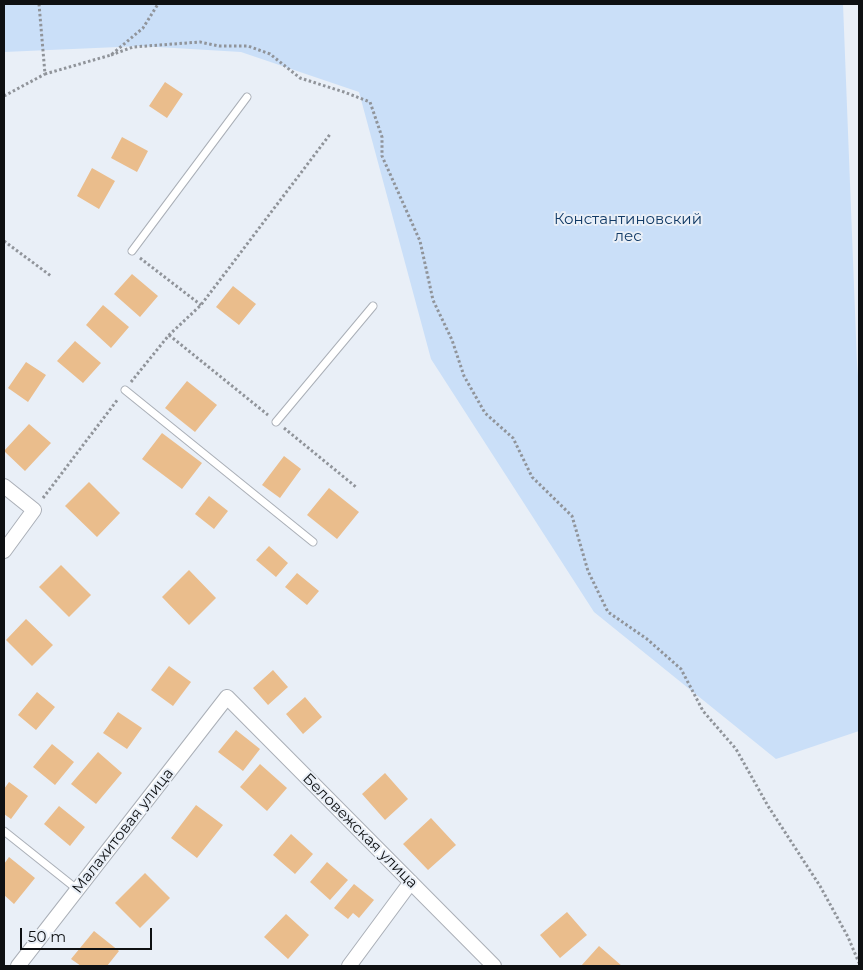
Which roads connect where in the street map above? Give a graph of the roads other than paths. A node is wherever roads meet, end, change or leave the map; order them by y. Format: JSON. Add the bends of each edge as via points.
{"nodes":[{"id":1,"x":247,"y":97,"type":"dead end"},
{"id":2,"x":132,"y":251,"type":"road end"},
{"id":3,"x":373,"y":306,"type":"dead end"},
{"id":4,"x":125,"y":390,"type":"road end"},
{"id":5,"x":276,"y":422,"type":"road end"},
{"id":6,"x":4,"y":486,"type":"edge"},
{"id":7,"x":313,"y":542,"type":"dead end"},
{"id":8,"x":4,"y":551,"type":"edge"},
{"id":9,"x":227,"y":697,"type":"joint"},
{"id":10,"x":4,"y":831,"type":"edge"},
{"id":11,"x":411,"y":882,"type":"junction"},
{"id":12,"x":78,"y":890,"type":"junction"},
{"id":13,"x":18,"y":966,"type":"edge"},
{"id":14,"x":349,"y":966,"type":"edge"},
{"id":15,"x":494,"y":966,"type":"edge"}],
"edges":[{"from":1,"to":2,"type":"lane"},
{"from":3,"to":5,"type":"lane"},
{"from":4,"to":7,"type":"lane"},
{"from":6,"to":8,"type":"street","via":[[34,510]]},
{"from":9,"to":11,"type":"street","name":"Беловежская улица"},
{"from":9,"to":12,"type":"street","name":"Малахитовая улица"},
{"from":10,"to":12,"type":"lane"},
{"from":11,"to":14,"type":"street"},
{"from":11,"to":15,"type":"street","name":"Беловежская улица"},
{"from":12,"to":13,"type":"street","name":"Малахитовая улица"}]}
